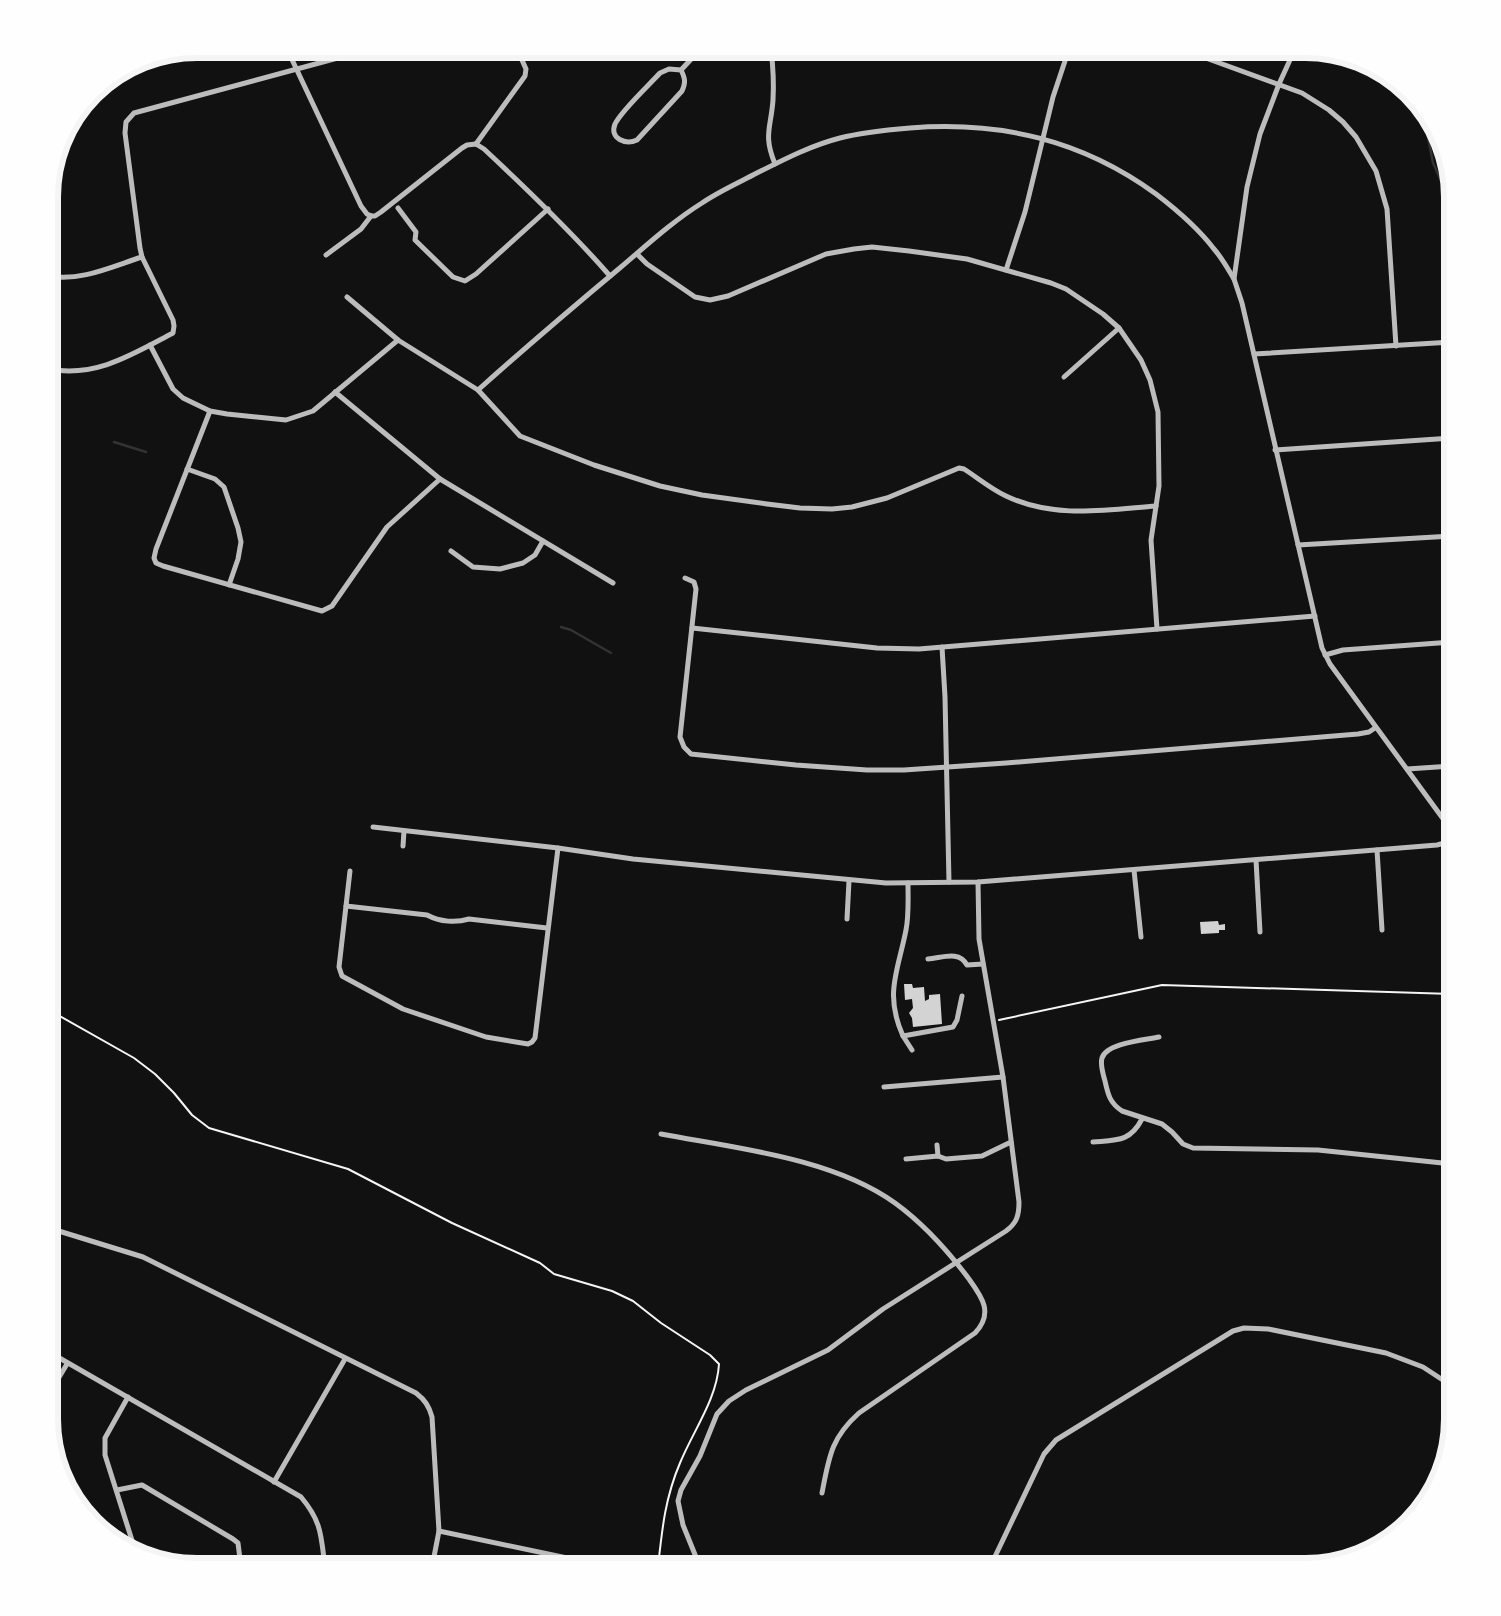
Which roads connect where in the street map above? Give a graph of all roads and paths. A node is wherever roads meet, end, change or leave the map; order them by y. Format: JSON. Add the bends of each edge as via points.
{"nodes":[{"id":1,"x":292,"y":58,"type":"edge"},
{"id":2,"x":338,"y":58,"type":"edge"},
{"id":3,"x":521,"y":58,"type":"edge"},
{"id":4,"x":691,"y":58,"type":"edge"},
{"id":5,"x":772,"y":58,"type":"edge"},
{"id":6,"x":1066,"y":58,"type":"edge"},
{"id":7,"x":1206,"y":58,"type":"edge"},
{"id":8,"x":1291,"y":58,"type":"edge"},
{"id":9,"x":297,"y":69,"type":"junction"},
{"id":10,"x":681,"y":70,"type":"junction"},
{"id":11,"x":1278,"y":84,"type":"junction"},
{"id":12,"x":1044,"y":138,"type":"junction"},
{"id":13,"x":476,"y":144,"type":"junction"},
{"id":14,"x":775,"y":164,"type":"junction"},
{"id":15,"x":398,"y":208,"type":"dead end"},
{"id":16,"x":548,"y":208,"type":"junction"},
{"id":17,"x":371,"y":216,"type":"junction"},
{"id":18,"x":637,"y":254,"type":"junction"},
{"id":19,"x":326,"y":255,"type":"dead end"},
{"id":20,"x":142,"y":258,"type":"junction"},
{"id":21,"x":1006,"y":270,"type":"junction"},
{"id":22,"x":610,"y":276,"type":"junction"},
{"id":23,"x":58,"y":277,"type":"edge"},
{"id":24,"x":1234,"y":279,"type":"junction"},
{"id":25,"x":347,"y":297,"type":"dead end"},
{"id":26,"x":1119,"y":328,"type":"junction"},
{"id":27,"x":398,"y":340,"type":"junction"},
{"id":28,"x":1444,"y":343,"type":"edge"},
{"id":29,"x":150,"y":345,"type":"junction"},
{"id":30,"x":1396,"y":346,"type":"junction"},
{"id":31,"x":1254,"y":354,"type":"junction"},
{"id":32,"x":58,"y":370,"type":"edge"},
{"id":33,"x":1064,"y":377,"type":"dead end"},
{"id":34,"x":478,"y":390,"type":"junction"},
{"id":35,"x":335,"y":392,"type":"junction"},
{"id":36,"x":210,"y":411,"type":"junction"},
{"id":37,"x":1444,"y":439,"type":"edge"},
{"id":38,"x":1275,"y":450,"type":"junction"},
{"id":39,"x":187,"y":469,"type":"junction"},
{"id":40,"x":440,"y":479,"type":"junction"},
{"id":41,"x":1156,"y":506,"type":"junction"},
{"id":42,"x":1444,"y":536,"type":"edge"},
{"id":43,"x":543,"y":542,"type":"junction"},
{"id":44,"x":1298,"y":545,"type":"junction"},
{"id":45,"x":451,"y":551,"type":"dead end"},
{"id":46,"x":685,"y":578,"type":"dead end"},
{"id":47,"x":613,"y":583,"type":"dead end"},
{"id":48,"x":229,"y":584,"type":"junction"},
{"id":49,"x":1315,"y":616,"type":"junction"},
{"id":50,"x":692,"y":628,"type":"junction"},
{"id":51,"x":1157,"y":629,"type":"junction"},
{"id":52,"x":1444,"y":643,"type":"edge"},
{"id":53,"x":942,"y":647,"type":"junction"},
{"id":54,"x":1325,"y":655,"type":"junction"},
{"id":55,"x":1375,"y":728,"type":"junction"},
{"id":56,"x":946,"y":767,"type":"junction"},
{"id":57,"x":1444,"y":767,"type":"edge"},
{"id":58,"x":1407,"y":769,"type":"junction"},
{"id":59,"x":1444,"y":820,"type":"edge"},
{"id":60,"x":374,"y":828,"type":"dead end"},
{"id":61,"x":404,"y":831,"type":"junction"},
{"id":62,"x":1444,"y":843,"type":"edge"},
{"id":63,"x":403,"y":846,"type":"dead end"},
{"id":64,"x":558,"y":848,"type":"junction"},
{"id":65,"x":1377,"y":850,"type":"junction"},
{"id":66,"x":1256,"y":860,"type":"junction"},
{"id":67,"x":1134,"y":870,"type":"junction"},
{"id":68,"x":350,"y":871,"type":"dead end"},
{"id":69,"x":849,"y":881,"type":"junction"},
{"id":70,"x":948,"y":882,"type":"junction"},
{"id":71,"x":978,"y":882,"type":"junction"},
{"id":72,"x":908,"y":883,"type":"junction"},
{"id":73,"x":346,"y":906,"type":"junction"},
{"id":74,"x":847,"y":918,"type":"dead end"},
{"id":75,"x":547,"y":928,"type":"junction"},
{"id":76,"x":1382,"y":930,"type":"dead end"},
{"id":77,"x":1260,"y":932,"type":"dead end"},
{"id":78,"x":1140,"y":937,"type":"dead end"},
{"id":79,"x":928,"y":959,"type":"dead end"},
{"id":80,"x":983,"y":964,"type":"junction"},
{"id":81,"x":1444,"y":994,"type":"edge"},
{"id":82,"x":962,"y":996,"type":"dead end"},
{"id":83,"x":57,"y":1015,"type":"edge"},
{"id":84,"x":994,"y":1022,"type":"junction"},
{"id":85,"x":903,"y":1036,"type":"junction"},
{"id":86,"x":1159,"y":1037,"type":"dead end"},
{"id":87,"x":912,"y":1050,"type":"dead end"},
{"id":88,"x":1003,"y":1077,"type":"junction"},
{"id":89,"x":884,"y":1088,"type":"dead end"},
{"id":90,"x":1142,"y":1119,"type":"junction"},
{"id":91,"x":661,"y":1134,"type":"dead end"},
{"id":92,"x":1011,"y":1142,"type":"junction"},
{"id":93,"x":1093,"y":1142,"type":"dead end"},
{"id":94,"x":937,"y":1145,"type":"dead end"},
{"id":95,"x":938,"y":1156,"type":"junction"},
{"id":96,"x":906,"y":1159,"type":"dead end"},
{"id":97,"x":1444,"y":1163,"type":"edge"},
{"id":98,"x":57,"y":1231,"type":"edge"},
{"id":99,"x":957,"y":1264,"type":"junction"},
{"id":100,"x":57,"y":1357,"type":"edge"},
{"id":101,"x":345,"y":1359,"type":"junction"},
{"id":102,"x":67,"y":1364,"type":"junction"},
{"id":103,"x":57,"y":1381,"type":"edge"},
{"id":104,"x":1444,"y":1381,"type":"edge"},
{"id":105,"x":128,"y":1397,"type":"junction"},
{"id":106,"x":274,"y":1482,"type":"junction"},
{"id":107,"x":117,"y":1490,"type":"junction"},
{"id":108,"x":822,"y":1493,"type":"dead end"},
{"id":109,"x":439,"y":1531,"type":"junction"},
{"id":110,"x":133,"y":1543,"type":"edge"},
{"id":111,"x":240,"y":1559,"type":"edge"},
{"id":112,"x":324,"y":1559,"type":"edge"},
{"id":113,"x":434,"y":1559,"type":"edge"},
{"id":114,"x":572,"y":1559,"type":"edge"},
{"id":115,"x":659,"y":1559,"type":"edge"},
{"id":116,"x":697,"y":1559,"type":"edge"},
{"id":117,"x":994,"y":1559,"type":"edge"}],
"edges":[{"from":1,"to":9,"type":"street"},
{"from":2,"to":9,"type":"street"},
{"from":3,"to":13,"type":"street","via":[[525,76]]},
{"from":4,"to":10,"type":"street"},
{"from":5,"to":14,"type":"street","via":[[773,100],[768,148]]},
{"from":6,"to":12,"type":"street"},
{"from":7,"to":11,"type":"street"},
{"from":8,"to":11,"type":"street"},
{"from":9,"to":17,"type":"street","via":[[361,206]]},
{"from":9,"to":20,"type":"street","via":[[134,113],[126,122]]},
{"from":10,"to":10,"type":"street","via":[[685,79],[682,90],[659,117],[637,140],[619,140],[615,124],[631,105],[664,70]]},
{"from":11,"to":24,"type":"street","via":[[1252,164]]},
{"from":11,"to":30,"type":"street","via":[[1302,93],[1343,122],[1376,171],[1388,209]]},
{"from":12,"to":14,"type":"street","via":[[980,127],[893,129],[824,143]]},
{"from":12,"to":21,"type":"street"},
{"from":12,"to":24,"type":"street","via":[[1114,166],[1145,186],[1205,238]]},
{"from":13,"to":16,"type":"street"},
{"from":13,"to":17,"type":"street","via":[[466,145],[376,216]]},
{"from":14,"to":18,"type":"street","via":[[701,203]]},
{"from":15,"to":16,"type":"street","via":[[416,232],[415,240],[452,277],[465,281]]},
{"from":16,"to":22,"type":"street"},
{"from":17,"to":19,"type":"street","via":[[361,229]]},
{"from":18,"to":21,"type":"street","via":[[695,297],[704,300],[717,300],[819,257],[854,249],[884,248],[954,257]]},
{"from":18,"to":22,"type":"street"},
{"from":20,"to":23,"type":"street","via":[[78,276]]},
{"from":20,"to":29,"type":"street","via":[[174,326],[173,333]]},
{"from":21,"to":26,"type":"street","via":[[1066,289]]},
{"from":22,"to":34,"type":"street"},
{"from":24,"to":31,"type":"street"},
{"from":25,"to":27,"type":"street"},
{"from":26,"to":33,"type":"street"},
{"from":26,"to":41,"type":"street","via":[[1150,380],[1158,412],[1160,486]]},
{"from":27,"to":34,"type":"street"},
{"from":27,"to":35,"type":"street"},
{"from":28,"to":30,"type":"street"},
{"from":29,"to":32,"type":"street","via":[[86,371]]},
{"from":29,"to":36,"type":"street","via":[[173,389],[183,398]]},
{"from":30,"to":31,"type":"street"},
{"from":31,"to":38,"type":"street"},
{"from":34,"to":41,"type":"street","via":[[520,436],[629,477],[702,495],[800,508],[852,507],[887,498],[959,468],[1006,496],[1045,509],[1079,512]]},
{"from":35,"to":36,"type":"street","via":[[313,411],[286,420]]},
{"from":35,"to":40,"type":"street"},
{"from":36,"to":39,"type":"street"},
{"from":37,"to":38,"type":"street"},
{"from":38,"to":44,"type":"street"},
{"from":39,"to":48,"type":"street","via":[[216,479],[224,487],[241,542]]},
{"from":39,"to":48,"type":"street","via":[[154,558],[162,566]]},
{"from":40,"to":43,"type":"street"},
{"from":40,"to":48,"type":"street","via":[[387,527],[332,606],[322,611]]},
{"from":41,"to":51,"type":"street","via":[[1150,551]]},
{"from":42,"to":44,"type":"street"},
{"from":43,"to":45,"type":"street","via":[[535,555],[522,563],[500,569],[473,567]]},
{"from":43,"to":47,"type":"street"},
{"from":44,"to":49,"type":"street"},
{"from":46,"to":50,"type":"street","via":[[696,585]]},
{"from":49,"to":51,"type":"street"},
{"from":49,"to":54,"type":"street"},
{"from":50,"to":53,"type":"street","via":[[878,648]]},
{"from":50,"to":56,"type":"street","via":[[680,737],[692,754],[867,770]]},
{"from":51,"to":53,"type":"street"},
{"from":52,"to":54,"type":"street","via":[[1343,650]]},
{"from":53,"to":56,"type":"street"},
{"from":54,"to":55,"type":"street"},
{"from":55,"to":56,"type":"street","via":[[1358,734]]},
{"from":55,"to":58,"type":"street"},
{"from":56,"to":70,"type":"street"},
{"from":57,"to":58,"type":"street"},
{"from":58,"to":59,"type":"street"},
{"from":60,"to":61,"type":"street"},
{"from":61,"to":63,"type":"street"},
{"from":61,"to":64,"type":"street"},
{"from":62,"to":65,"type":"street"},
{"from":64,"to":69,"type":"street","via":[[619,858]]},
{"from":64,"to":75,"type":"street"},
{"from":65,"to":66,"type":"street"},
{"from":65,"to":76,"type":"street"},
{"from":66,"to":67,"type":"street"},
{"from":66,"to":77,"type":"street"},
{"from":67,"to":71,"type":"street"},
{"from":67,"to":78,"type":"street"},
{"from":68,"to":73,"type":"street"},
{"from":69,"to":72,"type":"street"},
{"from":69,"to":74,"type":"street"},
{"from":70,"to":71,"type":"street"},
{"from":70,"to":72,"type":"street"},
{"from":71,"to":80,"type":"street"},
{"from":72,"to":85,"type":"street","via":[[908,922],[895,970],[893,997]]},
{"from":73,"to":75,"type":"street","via":[[428,915],[459,922],[469,919]]},
{"from":73,"to":75,"type":"street","via":[[338,967],[342,976],[403,1009],[486,1037],[528,1044],[535,1038]]},
{"from":79,"to":80,"type":"street","via":[[954,955],[962,958],[966,968]]},
{"from":80,"to":84,"type":"street"},
{"from":81,"to":84,"type":"path","via":[[1162,985]]},
{"from":82,"to":85,"type":"street","via":[[953,1027]]},
{"from":83,"to":115,"type":"path","via":[[156,1074],[192,1115],[209,1128],[348,1168],[452,1223],[540,1263],[554,1274],[612,1291],[633,1301],[710,1355],[719,1364],[718,1373],[666,1502]]},
{"from":84,"to":88,"type":"street"},
{"from":85,"to":87,"type":"street"},
{"from":86,"to":90,"type":"street","via":[[1115,1046],[1106,1051],[1101,1060],[1111,1102],[1122,1111]]},
{"from":88,"to":89,"type":"street"},
{"from":88,"to":92,"type":"street"},
{"from":90,"to":93,"type":"street","via":[[1126,1138]]},
{"from":90,"to":97,"type":"street","via":[[1162,1124],[1183,1144],[1203,1150],[1312,1149]]},
{"from":91,"to":99,"type":"street","via":[[786,1158],[850,1179],[895,1203],[938,1241]]},
{"from":92,"to":95,"type":"street","via":[[982,1156]]},
{"from":92,"to":99,"type":"street","via":[[1019,1202],[1016,1221]]},
{"from":94,"to":95,"type":"street"},
{"from":95,"to":96,"type":"street"},
{"from":98,"to":101,"type":"street","via":[[143,1257]]},
{"from":99,"to":108,"type":"street","via":[[984,1303],[982,1325],[846,1425],[837,1437]]},
{"from":99,"to":116,"type":"street","via":[[883,1309],[828,1350],[746,1390],[717,1414],[678,1501],[683,1525]]},
{"from":100,"to":102,"type":"street"},
{"from":101,"to":106,"type":"street"},
{"from":101,"to":109,"type":"street","via":[[416,1393],[429,1406]]},
{"from":102,"to":103,"type":"street"},
{"from":102,"to":105,"type":"street"},
{"from":104,"to":117,"type":"street","via":[[1423,1367],[1386,1353],[1268,1329],[1233,1331],[1056,1440],[1044,1454]]},
{"from":105,"to":106,"type":"street"},
{"from":105,"to":107,"type":"street","via":[[105,1438],[105,1455]]},
{"from":106,"to":112,"type":"street","via":[[301,1497],[313,1511],[320,1528]]},
{"from":107,"to":110,"type":"street"},
{"from":107,"to":111,"type":"street","via":[[142,1485],[233,1539],[238,1544]]},
{"from":109,"to":113,"type":"street"},
{"from":109,"to":114,"type":"street"}]}
